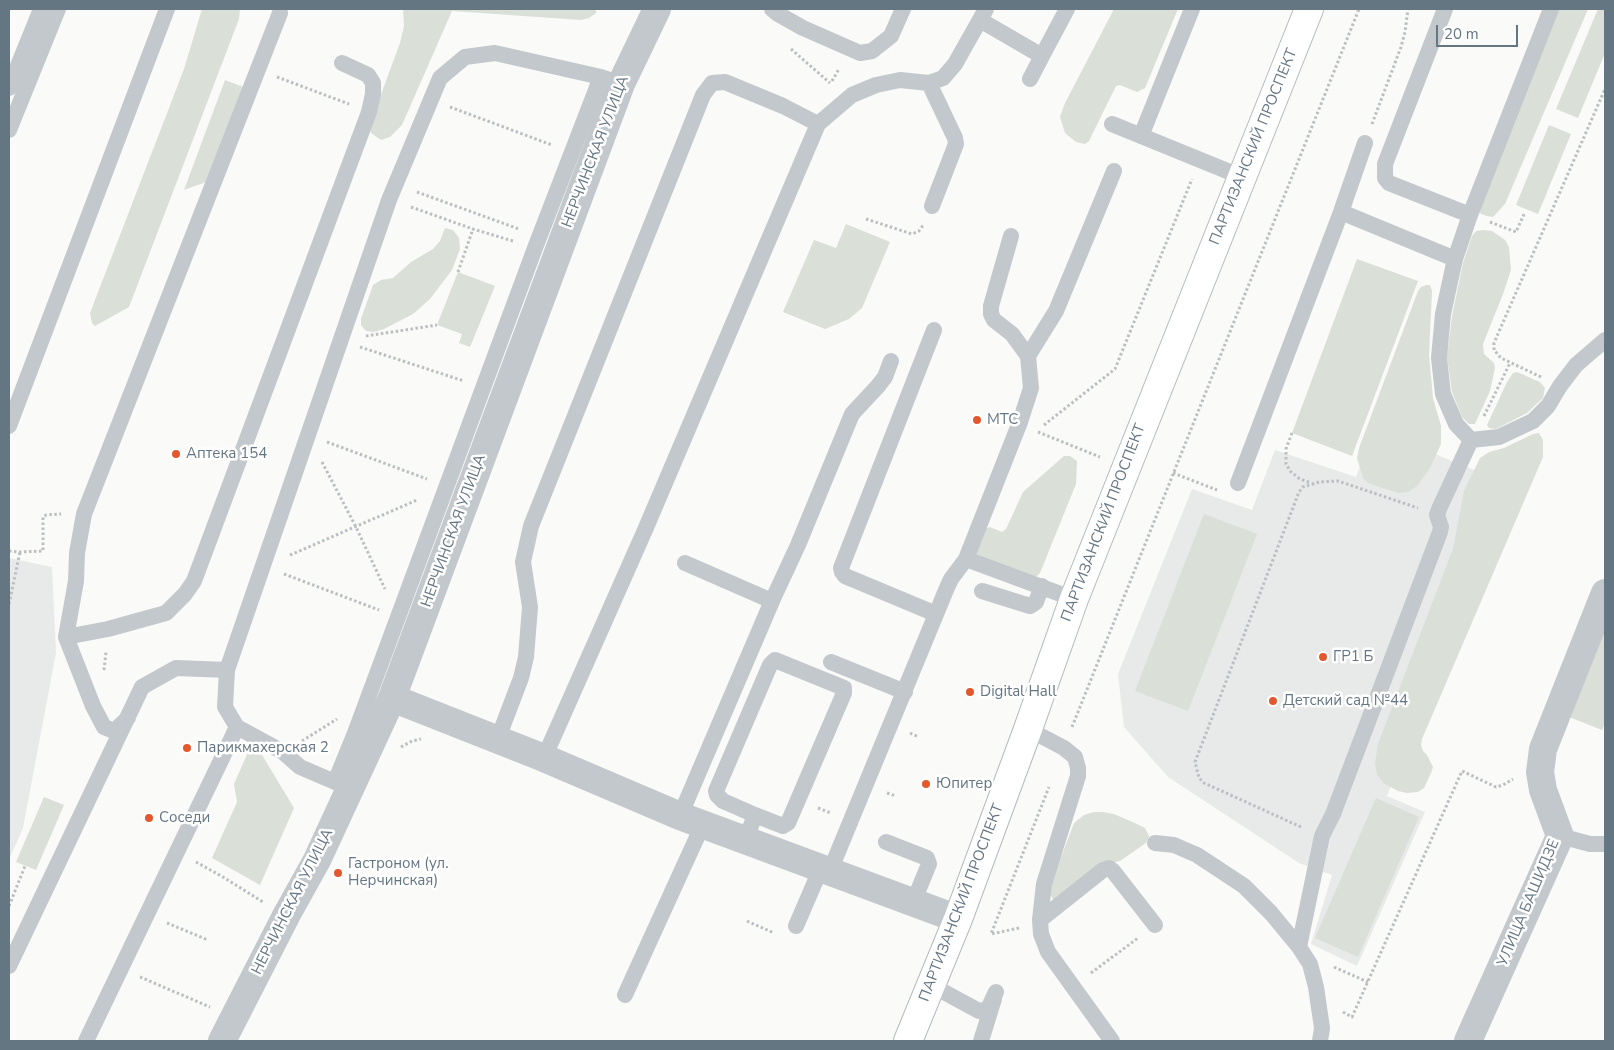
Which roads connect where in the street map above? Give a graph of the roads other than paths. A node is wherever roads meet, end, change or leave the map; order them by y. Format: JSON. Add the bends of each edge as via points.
{"nodes":[{"id":1,"x":41,"y":9,"type":"edge"},
{"id":2,"x":58,"y":9,"type":"edge"},
{"id":3,"x":167,"y":9,"type":"edge"},
{"id":4,"x":658,"y":9,"type":"edge"},
{"id":5,"x":772,"y":9,"type":"edge"},
{"id":6,"x":903,"y":9,"type":"edge"},
{"id":7,"x":1067,"y":9,"type":"edge"},
{"id":8,"x":1192,"y":9,"type":"edge"},
{"id":9,"x":1309,"y":9,"type":"edge"},
{"id":10,"x":1445,"y":9,"type":"edge"},
{"id":11,"x":1551,"y":9,"type":"edge"},
{"id":12,"x":282,"y":10,"type":"edge"},
{"id":13,"x":983,"y":14,"type":"edge"},
{"id":14,"x":1042,"y":56,"type":"junction"},
{"id":15,"x":342,"y":63,"type":"dead end"},
{"id":16,"x":1030,"y":79,"type":"dead end"},
{"id":17,"x":611,"y":80,"type":"junction"},
{"id":18,"x":930,"y":82,"type":"junction"},
{"id":19,"x":9,"y":88,"type":"edge"},
{"id":20,"x":818,"y":124,"type":"junction"},
{"id":21,"x":1112,"y":124,"type":"dead end"},
{"id":22,"x":9,"y":130,"type":"edge"},
{"id":23,"x":1141,"y":136,"type":"junction"},
{"id":24,"x":1365,"y":143,"type":"road end"},
{"id":25,"x":1114,"y":170,"type":"dead end"},
{"id":26,"x":1242,"y":177,"type":"junction"},
{"id":27,"x":932,"y":206,"type":"road end"},
{"id":28,"x":1341,"y":212,"type":"junction"},
{"id":29,"x":1470,"y":215,"type":"junction"},
{"id":30,"x":1011,"y":236,"type":"dead end"},
{"id":31,"x":1455,"y":259,"type":"junction"},
{"id":32,"x":934,"y":330,"type":"dead end"},
{"id":33,"x":1605,"y":340,"type":"edge"},
{"id":34,"x":1028,"y":356,"type":"junction"},
{"id":35,"x":891,"y":360,"type":"dead end"},
{"id":36,"x":9,"y":426,"type":"edge"},
{"id":37,"x":1471,"y":440,"type":"junction"},
{"id":38,"x":1238,"y":483,"type":"road end"},
{"id":39,"x":966,"y":558,"type":"junction"},
{"id":40,"x":684,"y":563,"type":"dead end"},
{"id":41,"x":1042,"y":586,"type":"junction"},
{"id":42,"x":982,"y":591,"type":"dead end"},
{"id":43,"x":1605,"y":593,"type":"edge"},
{"id":44,"x":1074,"y":599,"type":"junction"},
{"id":45,"x":772,"y":601,"type":"junction"},
{"id":46,"x":936,"y":614,"type":"junction"},
{"id":47,"x":66,"y":636,"type":"junction"},
{"id":48,"x":831,"y":662,"type":"dead end"},
{"id":49,"x":227,"y":670,"type":"junction"},
{"id":50,"x":905,"y":692,"type":"junction"},
{"id":51,"x":379,"y":699,"type":"junction"},
{"id":52,"x":128,"y":718,"type":"junction"},
{"id":53,"x":236,"y":726,"type":"junction"},
{"id":54,"x":1028,"y":729,"type":"junction"},
{"id":55,"x":497,"y":741,"type":"junction"},
{"id":56,"x":544,"y":758,"type":"junction"},
{"id":57,"x":343,"y":783,"type":"junction"},
{"id":58,"x":692,"y":820,"type":"junction"},
{"id":59,"x":750,"y":827,"type":"junction"},
{"id":60,"x":1560,"y":836,"type":"junction"},
{"id":61,"x":886,"y":842,"type":"dead end"},
{"id":62,"x":1155,"y":843,"type":"dead end"},
{"id":63,"x":1605,"y":844,"type":"edge"},
{"id":64,"x":826,"y":870,"type":"junction"},
{"id":65,"x":913,"y":903,"type":"junction"},
{"id":66,"x":958,"y":919,"type":"junction"},
{"id":67,"x":1040,"y":920,"type":"junction"},
{"id":68,"x":1155,"y":925,"type":"road end"},
{"id":69,"x":796,"y":926,"type":"dead end"},
{"id":70,"x":1299,"y":947,"type":"junction"},
{"id":71,"x":9,"y":966,"type":"edge"},
{"id":72,"x":931,"y":985,"type":"junction"},
{"id":73,"x":625,"y":995,"type":"dead end"},
{"id":74,"x":88,"y":1040,"type":"edge"},
{"id":75,"x":983,"y":1040,"type":"edge"},
{"id":76,"x":222,"y":1041,"type":"edge"},
{"id":77,"x":908,"y":1041,"type":"edge"},
{"id":78,"x":1112,"y":1041,"type":"edge"},
{"id":79,"x":1320,"y":1041,"type":"edge"},
{"id":80,"x":1468,"y":1041,"type":"edge"}],
"edges":[{"from":1,"to":19,"type":"lane"},
{"from":2,"to":22,"type":"lane"},
{"from":3,"to":36,"type":"lane"},
{"from":4,"to":17,"type":"street","name":"НЕРЧИНСКАЯ УЛИЦА"},
{"from":5,"to":6,"type":"lane","via":[[803,28],[860,54],[872,51],[891,36]]},
{"from":7,"to":14,"type":"lane"},
{"from":8,"to":23,"type":"lane"},
{"from":9,"to":26,"type":"main road","name":"ПАРТИЗАНСКИЙ ПРОСПЕКТ"},
{"from":10,"to":29,"type":"lane","via":[[1385,164],[1385,178],[1389,184]]},
{"from":11,"to":29,"type":"lane"},
{"from":12,"to":47,"type":"lane","via":[[84,514]]},
{"from":13,"to":14,"type":"lane"},
{"from":13,"to":18,"type":"lane","via":[[955,64],[943,78]]},
{"from":14,"to":16,"type":"lane"},
{"from":15,"to":47,"type":"lane","via":[[368,75],[373,94],[369,112],[194,581],[166,614]]},
{"from":17,"to":49,"type":"lane","via":[[495,52],[465,57],[440,78],[389,200]]},
{"from":17,"to":51,"type":"street","name":"НЕРЧИНСКАЯ УЛИЦА"},
{"from":17,"to":51,"type":"lane","via":[[571,153],[398,617]]},
{"from":18,"to":20,"type":"lane","via":[[900,80],[876,85],[852,95]]},
{"from":18,"to":27,"type":"lane","via":[[956,144]]},
{"from":20,"to":55,"type":"lane","via":[[724,82],[712,83],[703,95],[531,526],[523,562],[530,607],[526,657]]},
{"from":20,"to":56,"type":"lane"},
{"from":21,"to":23,"type":"lane"},
{"from":23,"to":26,"type":"lane"},
{"from":24,"to":28,"type":"lane"},
{"from":25,"to":34,"type":"lane","via":[[1056,312]]},
{"from":26,"to":44,"type":"main road","name":"ПАРТИЗАНСКИЙ ПРОСПЕКТ"},
{"from":28,"to":31,"type":"lane"},
{"from":28,"to":38,"type":"lane"},
{"from":29,"to":31,"type":"lane"},
{"from":30,"to":34,"type":"lane","via":[[991,314],[1012,334]]},
{"from":31,"to":37,"type":"lane","via":[[1443,314],[1439,358],[1443,394],[1456,424]]},
{"from":32,"to":46,"type":"lane","via":[[841,568],[845,576]]},
{"from":33,"to":37,"type":"lane","via":[[1576,365],[1548,406],[1533,421],[1499,437]]},
{"from":34,"to":39,"type":"lane","via":[[1031,388]]},
{"from":35,"to":45,"type":"lane","via":[[878,386],[852,414]]},
{"from":37,"to":70,"type":"lane","via":[[1437,515],[1440,532],[1322,836]]},
{"from":39,"to":41,"type":"lane"},
{"from":39,"to":46,"type":"lane","via":[[951,579]]},
{"from":40,"to":45,"type":"lane"},
{"from":41,"to":42,"type":"lane","via":[[1036,602],[1030,606]]},
{"from":41,"to":44,"type":"lane"},
{"from":43,"to":60,"type":"street","name":"УЛИЦА БАШИДЗЕ","via":[[1543,749],[1540,772],[1543,790]]},
{"from":44,"to":54,"type":"main road","name":"ПАРТИЗАНСКИЙ ПРОСПЕКТ"},
{"from":45,"to":58,"type":"lane"},
{"from":46,"to":50,"type":"lane"},
{"from":47,"to":52,"type":"lane","via":[[104,727],[114,731]]},
{"from":48,"to":50,"type":"lane"},
{"from":49,"to":52,"type":"lane","via":[[176,668],[142,687]]},
{"from":49,"to":53,"type":"lane","via":[[225,707]]},
{"from":50,"to":64,"type":"lane","via":[[867,785]]},
{"from":51,"to":55,"type":"street"},
{"from":51,"to":57,"type":"street","name":"НЕРЧИНСКАЯ УЛИЦА"},
{"from":52,"to":71,"type":"lane"},
{"from":53,"to":57,"type":"lane","via":[[283,752],[300,767]]},
{"from":53,"to":74,"type":"lane"},
{"from":54,"to":66,"type":"main road","name":"ПАРТИЗАНСКИЙ ПРОСПЕКТ"},
{"from":54,"to":67,"type":"lane","via":[[1064,748],[1075,758],[1078,768],[1044,884]]},
{"from":55,"to":56,"type":"street"},
{"from":56,"to":58,"type":"street"},
{"from":57,"to":76,"type":"street","name":"НЕРЧИНСКАЯ УЛИЦА","via":[[317,860]]},
{"from":58,"to":59,"type":"street"},
{"from":58,"to":73,"type":"lane"},
{"from":59,"to":59,"type":"lane","via":[[784,826],[788,822],[844,693],[844,688],[775,660],[716,791],[719,799]]},
{"from":59,"to":64,"type":"street"},
{"from":60,"to":63,"type":"lane","via":[[1590,844]]},
{"from":60,"to":80,"type":"street","name":"УЛИЦА БАШИДЗЕ"},
{"from":61,"to":65,"type":"lane","via":[[927,858],[929,864]]},
{"from":62,"to":70,"type":"lane","via":[[1174,845],[1197,855],[1244,886]]},
{"from":64,"to":65,"type":"street"},
{"from":64,"to":69,"type":"lane"},
{"from":65,"to":66,"type":"street"},
{"from":66,"to":72,"type":"main road","name":"ПАРТИЗАНСКИЙ ПРОСПЕКТ"},
{"from":67,"to":68,"type":"lane","via":[[1109,868]]},
{"from":67,"to":78,"type":"lane","via":[[1048,952]]},
{"from":70,"to":79,"type":"lane","via":[[1310,964],[1316,987],[1322,1028]]},
{"from":72,"to":75,"type":"lane","via":[[979,1012],[988,1009],[996,992]]},
{"from":72,"to":77,"type":"main road","name":"ПАРТИЗАНСКИЙ ПРОСПЕКТ"}]}
